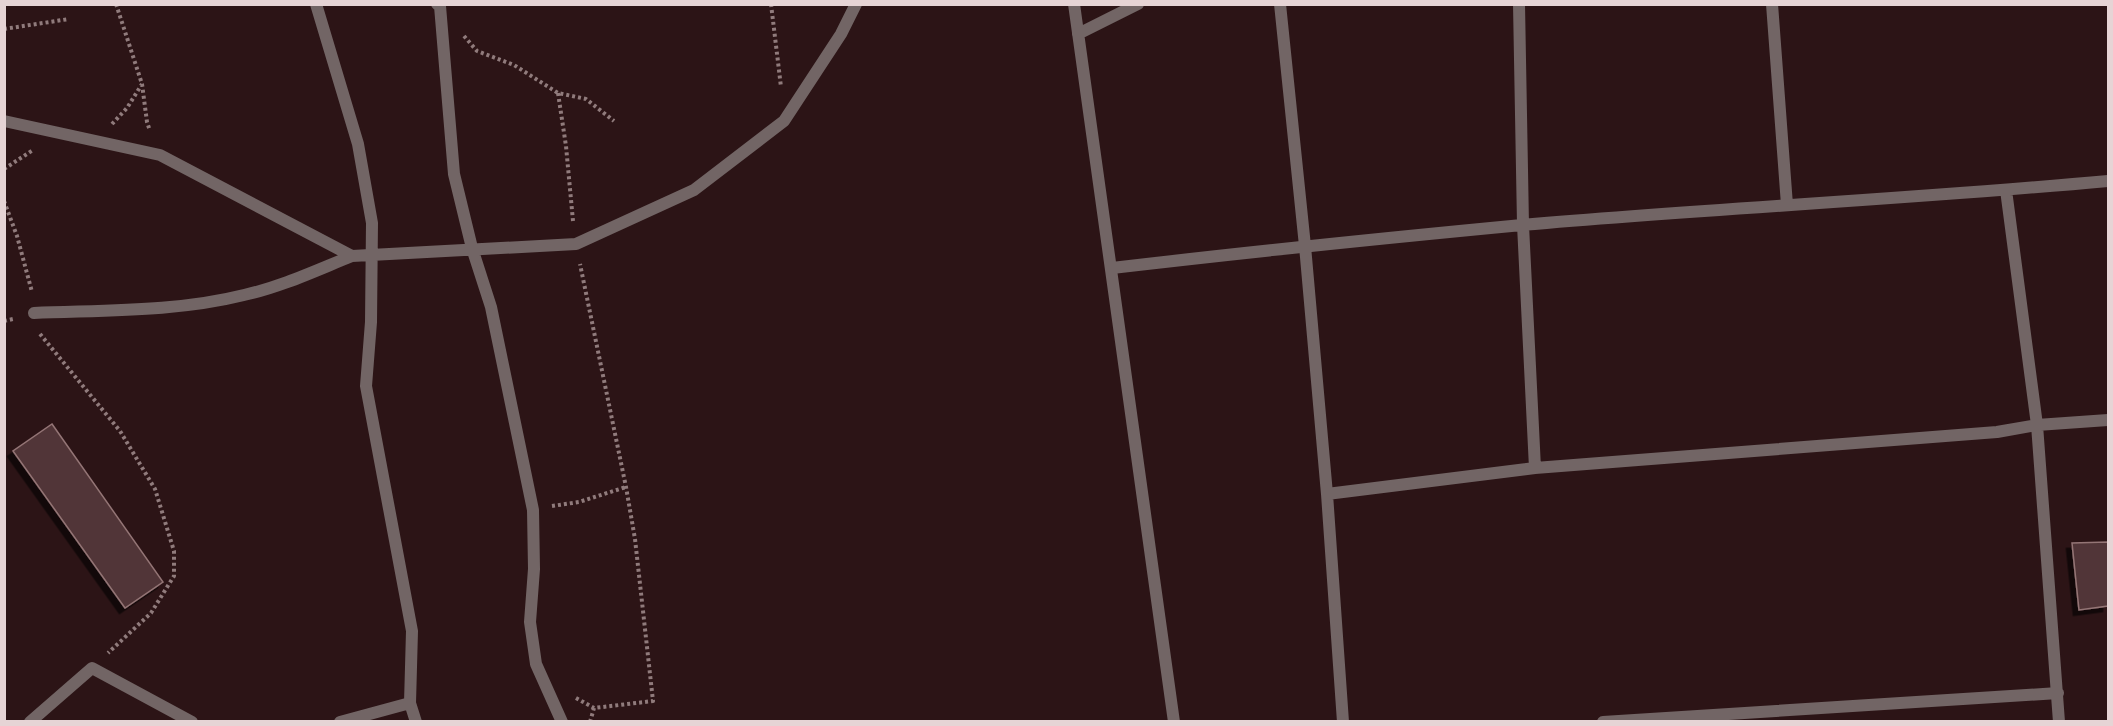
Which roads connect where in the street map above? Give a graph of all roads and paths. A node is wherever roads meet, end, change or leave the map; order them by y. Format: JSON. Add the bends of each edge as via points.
{"nodes":[{"id":1,"x":116,"y":4,"type":"edge"},
{"id":2,"x":316,"y":4,"type":"edge"},
{"id":3,"x":771,"y":4,"type":"edge"},
{"id":4,"x":856,"y":4,"type":"edge"},
{"id":5,"x":1074,"y":4,"type":"edge"},
{"id":6,"x":1138,"y":4,"type":"edge"},
{"id":7,"x":1280,"y":4,"type":"edge"},
{"id":8,"x":1519,"y":4,"type":"edge"},
{"id":9,"x":1772,"y":4,"type":"edge"},
{"id":10,"x":439,"y":5,"type":"edge"},
{"id":11,"x":69,"y":19,"type":"dead end"},
{"id":12,"x":4,"y":29,"type":"edge"},
{"id":13,"x":1078,"y":34,"type":"junction"},
{"id":14,"x":558,"y":93,"type":"junction"},
{"id":15,"x":4,"y":121,"type":"edge"},
{"id":16,"x":614,"y":121,"type":"dead end"},
{"id":17,"x":784,"y":121,"type":"junction"},
{"id":18,"x":160,"y":155,"type":"junction"},
{"id":19,"x":2109,"y":181,"type":"edge"},
{"id":20,"x":2006,"y":190,"type":"junction"},
{"id":21,"x":4,"y":201,"type":"edge"},
{"id":22,"x":1787,"y":205,"type":"junction"},
{"id":23,"x":1523,"y":225,"type":"junction"},
{"id":24,"x":576,"y":244,"type":"junction"},
{"id":25,"x":1305,"y":246,"type":"junction"},
{"id":26,"x":472,"y":248,"type":"junction"},
{"id":27,"x":352,"y":256,"type":"junction"},
{"id":28,"x":371,"y":256,"type":"junction"},
{"id":29,"x":1112,"y":268,"type":"junction"},
{"id":30,"x":34,"y":313,"type":"junction"},
{"id":31,"x":2109,"y":420,"type":"edge"},
{"id":32,"x":2037,"y":425,"type":"junction"},
{"id":33,"x":1535,"y":468,"type":"junction"},
{"id":34,"x":626,"y":487,"type":"junction"},
{"id":35,"x":1327,"y":494,"type":"junction"},
{"id":36,"x":533,"y":510,"type":"junction"},
{"id":37,"x":92,"y":668,"type":"junction"},
{"id":38,"x":566,"y":692,"type":"dead end"},
{"id":39,"x":2058,"y":693,"type":"junction"},
{"id":40,"x":410,"y":703,"type":"junction"},
{"id":41,"x":594,"y":708,"type":"junction"},
{"id":42,"x":30,"y":722,"type":"edge"},
{"id":43,"x":192,"y":722,"type":"edge"},
{"id":44,"x":340,"y":722,"type":"edge"},
{"id":45,"x":416,"y":722,"type":"edge"},
{"id":46,"x":562,"y":722,"type":"edge"},
{"id":47,"x":590,"y":722,"type":"edge"},
{"id":48,"x":1174,"y":722,"type":"edge"},
{"id":49,"x":1343,"y":722,"type":"edge"},
{"id":50,"x":1603,"y":722,"type":"edge"},
{"id":51,"x":2059,"y":722,"type":"edge"}],
"edges":[{"from":1,"to":18,"type":"path","via":[[142,84],[147,122]]},
{"from":2,"to":28,"type":"street","via":[[358,144],[372,224]]},
{"from":3,"to":17,"type":"path"},
{"from":4,"to":17,"type":"street"},
{"from":5,"to":13,"type":"street"},
{"from":6,"to":13,"type":"street"},
{"from":7,"to":25,"type":"street"},
{"from":8,"to":23,"type":"street"},
{"from":9,"to":22,"type":"street"},
{"from":10,"to":14,"type":"path","via":[[477,51],[514,64]]},
{"from":10,"to":26,"type":"street","via":[[454,174]]},
{"from":11,"to":12,"type":"path"},
{"from":13,"to":29,"type":"street"},
{"from":14,"to":16,"type":"path","via":[[586,99]]},
{"from":14,"to":24,"type":"path"},
{"from":15,"to":18,"type":"street"},
{"from":17,"to":24,"type":"street","via":[[694,190]]},
{"from":18,"to":27,"type":"street"},
{"from":19,"to":20,"type":"street"},
{"from":20,"to":22,"type":"street"},
{"from":20,"to":32,"type":"street"},
{"from":21,"to":30,"type":"path","via":[[31,285]]},
{"from":22,"to":23,"type":"street"},
{"from":23,"to":25,"type":"street"},
{"from":23,"to":33,"type":"street"},
{"from":24,"to":26,"type":"street"},
{"from":24,"to":34,"type":"path"},
{"from":25,"to":29,"type":"street"},
{"from":25,"to":35,"type":"street"},
{"from":26,"to":28,"type":"street"},
{"from":26,"to":36,"type":"street","via":[[491,307]]},
{"from":27,"to":28,"type":"street"},
{"from":27,"to":30,"type":"street","via":[[246,295],[211,302],[152,309]]},
{"from":28,"to":40,"type":"street","via":[[366,386],[412,631]]},
{"from":29,"to":48,"type":"street"},
{"from":30,"to":37,"type":"path","via":[[36,329],[120,431],[155,489],[174,551],[174,576],[151,613]]},
{"from":31,"to":32,"type":"street"},
{"from":32,"to":33,"type":"street","via":[[1997,432]]},
{"from":32,"to":39,"type":"street"},
{"from":33,"to":35,"type":"street"},
{"from":34,"to":36,"type":"path","via":[[579,502]]},
{"from":34,"to":41,"type":"path","via":[[652,701]]},
{"from":35,"to":49,"type":"street"},
{"from":36,"to":46,"type":"street","via":[[530,622],[536,664]]},
{"from":37,"to":42,"type":"street"},
{"from":37,"to":43,"type":"street"},
{"from":38,"to":41,"type":"path"},
{"from":39,"to":50,"type":"street"},
{"from":39,"to":51,"type":"street"},
{"from":40,"to":44,"type":"street"},
{"from":40,"to":45,"type":"street"},
{"from":41,"to":47,"type":"path"}]}
